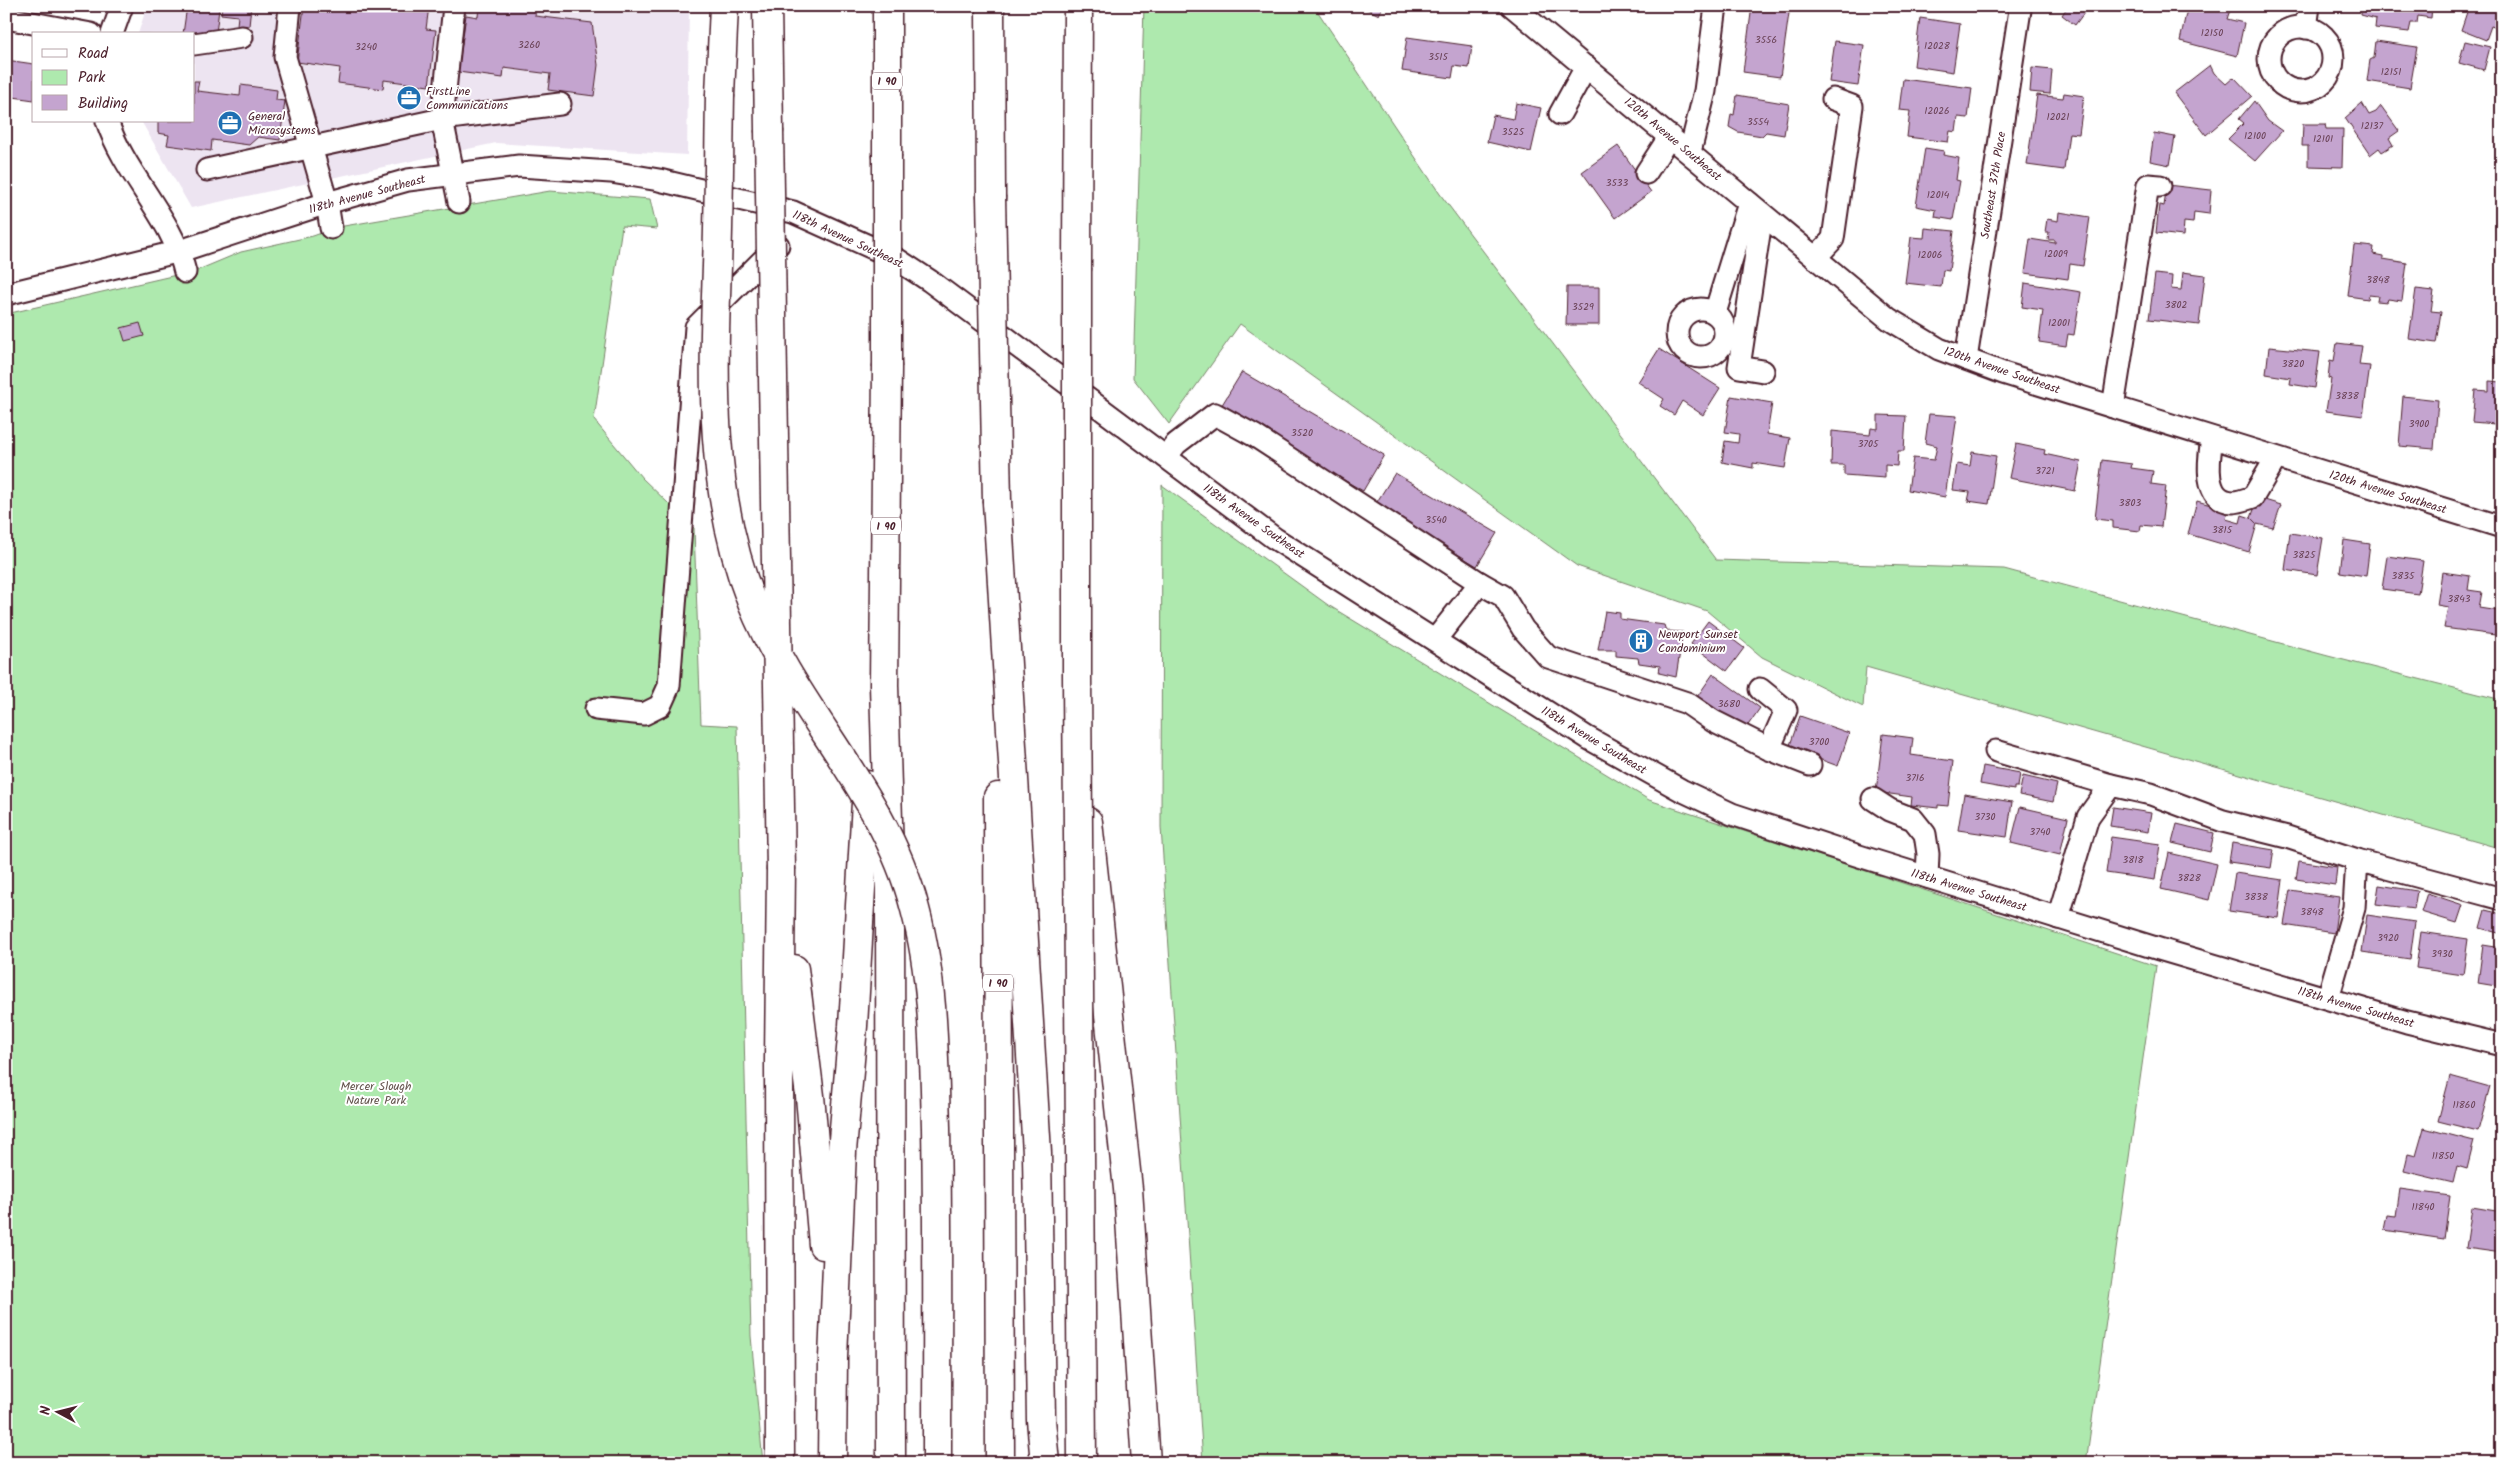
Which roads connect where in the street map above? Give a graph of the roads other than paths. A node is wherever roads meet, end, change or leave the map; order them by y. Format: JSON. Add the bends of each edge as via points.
{"nodes":[{"id":1,"x":122,"y":6,"type":"edge"},
{"id":2,"x":290,"y":6,"type":"edge"},
{"id":3,"x":454,"y":6,"type":"edge"},
{"id":4,"x":724,"y":6,"type":"edge"},
{"id":5,"x":757,"y":6,"type":"edge"},
{"id":6,"x":766,"y":6,"type":"edge"},
{"id":7,"x":887,"y":6,"type":"edge"},
{"id":8,"x":992,"y":6,"type":"edge"},
{"id":9,"x":1078,"y":6,"type":"edge"},
{"id":10,"x":1097,"y":6,"type":"edge"},
{"id":11,"x":1512,"y":6,"type":"edge"},
{"id":12,"x":1716,"y":6,"type":"edge"},
{"id":13,"x":2309,"y":6,"type":"edge"},
{"id":14,"x":2020,"y":10,"type":"dead end"},
{"id":15,"x":6,"y":18,"type":"edge"},
{"id":16,"x":2306,"y":28,"type":"dead end"},
{"id":17,"x":80,"y":32,"type":"edge"},
{"id":18,"x":113,"y":32,"type":"edge"},
{"id":19,"x":242,"y":37,"type":"dead end"},
{"id":20,"x":195,"y":44,"type":"edge"},
{"id":21,"x":1586,"y":67,"type":"junction"},
{"id":22,"x":767,"y":78,"type":"junction"},
{"id":23,"x":1833,"y":99,"type":"dead end"},
{"id":24,"x":560,"y":104,"type":"dead end"},
{"id":25,"x":1560,"y":114,"type":"dead end"},
{"id":26,"x":442,"y":118,"type":"junction"},
{"id":27,"x":107,"y":122,"type":"edge"},
{"id":28,"x":1670,"y":136,"type":"junction"},
{"id":29,"x":311,"y":146,"type":"junction"},
{"id":30,"x":1690,"y":152,"type":"junction"},
{"id":31,"x":206,"y":170,"type":"dead end"},
{"id":32,"x":1646,"y":172,"type":"dead end"},
{"id":33,"x":454,"y":173,"type":"junction"},
{"id":34,"x":1077,"y":185,"type":"junction"},
{"id":35,"x":2160,"y":186,"type":"dead end"},
{"id":36,"x":459,"y":202,"type":"dead end"},
{"id":37,"x":327,"y":203,"type":"junction"},
{"id":38,"x":1755,"y":208,"type":"junction"},
{"id":39,"x":331,"y":228,"type":"dead end"},
{"id":40,"x":783,"y":240,"type":"dead end"},
{"id":41,"x":180,"y":251,"type":"junction"},
{"id":42,"x":1815,"y":258,"type":"junction"},
{"id":43,"x":185,"y":272,"type":"dead end"},
{"id":44,"x":6,"y":294,"type":"edge"},
{"id":45,"x":1715,"y":313,"type":"dead end"},
{"id":46,"x":1966,"y":359,"type":"junction"},
{"id":47,"x":1763,"y":371,"type":"dead end"},
{"id":48,"x":2114,"y":407,"type":"junction"},
{"id":49,"x":2212,"y":438,"type":"junction"},
{"id":50,"x":1166,"y":457,"type":"junction"},
{"id":51,"x":2276,"y":458,"type":"junction"},
{"id":52,"x":997,"y":502,"type":"junction"},
{"id":53,"x":2502,"y":527,"type":"edge"},
{"id":54,"x":1480,"y":583,"type":"junction"},
{"id":55,"x":1435,"y":640,"type":"junction"},
{"id":56,"x":1077,"y":676,"type":"junction"},
{"id":57,"x":884,"y":685,"type":"junction"},
{"id":58,"x":1760,"y":689,"type":"dead end"},
{"id":59,"x":596,"y":709,"type":"dead end"},
{"id":60,"x":1769,"y":749,"type":"junction"},
{"id":61,"x":1996,"y":752,"type":"dead end"},
{"id":62,"x":1810,"y":765,"type":"dead end"},
{"id":63,"x":2111,"y":785,"type":"junction"},
{"id":64,"x":1873,"y":799,"type":"dead end"},
{"id":65,"x":2357,"y":860,"type":"junction"},
{"id":66,"x":780,"y":870,"type":"junction"},
{"id":67,"x":1927,"y":877,"type":"junction"},
{"id":68,"x":2502,"y":899,"type":"edge"},
{"id":69,"x":2058,"y":918,"type":"junction"},
{"id":70,"x":2328,"y":998,"type":"junction"},
{"id":71,"x":2502,"y":1044,"type":"edge"},
{"id":72,"x":832,"y":1358,"type":"junction"},
{"id":73,"x":780,"y":1463,"type":"edge"},
{"id":74,"x":832,"y":1463,"type":"edge"},
{"id":75,"x":891,"y":1463,"type":"edge"},
{"id":76,"x":937,"y":1463,"type":"edge"},
{"id":77,"x":1000,"y":1463,"type":"edge"},
{"id":78,"x":1045,"y":1463,"type":"edge"},
{"id":79,"x":1082,"y":1463,"type":"edge"},
{"id":80,"x":1146,"y":1463,"type":"edge"}],
"edges":[{"from":1,"to":18,"type":"street"},
{"from":2,"to":29,"type":"street","via":[[285,57]]},
{"from":3,"to":26,"type":"street"},
{"from":4,"to":76,"type":"highway","bridge":true,"via":[[715,415],[719,470],[732,541],[753,605],[773,647],[876,810],[897,853],[915,908],[926,959],[935,1072]]},
{"from":5,"to":22,"type":"highway"},
{"from":6,"to":22,"type":"highway"},
{"from":7,"to":57,"type":"highway","number":"I 90","bridge":true},
{"from":8,"to":52,"type":"highway","number":"I 90","bridge":true,"via":[[991,196]]},
{"from":9,"to":34,"type":"highway"},
{"from":10,"to":34,"type":"highway"},
{"from":11,"to":21,"type":"street","name":"120th Avenue Southeast"},
{"from":12,"to":30,"type":"street","via":[[1705,91]]},
{"from":13,"to":16,"type":"street"},
{"from":14,"to":46,"type":"street","name":"Southeast 37th Place"},
{"from":15,"to":17,"type":"street"},
{"from":19,"to":20,"type":"street"},
{"from":21,"to":25,"type":"street"},
{"from":21,"to":28,"type":"street","name":"120th Avenue Southeast"},
{"from":22,"to":66,"type":"highway","bridge":true},
{"from":23,"to":42,"type":"street","via":[[1852,106],[1833,239]]},
{"from":24,"to":26,"type":"street"},
{"from":26,"to":29,"type":"street"},
{"from":26,"to":33,"type":"street"},
{"from":27,"to":41,"type":"street","via":[[128,166]]},
{"from":28,"to":30,"type":"street","name":"120th Avenue Southeast"},
{"from":28,"to":32,"type":"street"},
{"from":29,"to":31,"type":"street"},
{"from":29,"to":37,"type":"street"},
{"from":30,"to":38,"type":"street","name":"120th Avenue Southeast"},
{"from":33,"to":36,"type":"street"},
{"from":33,"to":37,"type":"street","name":"118th Avenue Southeast","via":[[408,180]]},
{"from":33,"to":50,"type":"street","name":"118th Avenue Southeast","via":[[519,166],[611,172],[793,212],[895,258],[923,276]]},
{"from":34,"to":56,"type":"highway","bridge":true},
{"from":35,"to":48,"type":"street","via":[[2148,185]]},
{"from":37,"to":39,"type":"street"},
{"from":37,"to":41,"type":"street","name":"118th Avenue Southeast"},
{"from":38,"to":42,"type":"street","name":"120th Avenue Southeast"},
{"from":38,"to":45,"type":"street"},
{"from":38,"to":47,"type":"street","via":[[1739,367]]},
{"from":40,"to":59,"type":"street","via":[[696,328],[669,686],[660,706],[644,714]]},
{"from":41,"to":43,"type":"street"},
{"from":41,"to":44,"type":"street","name":"118th Avenue Southeast"},
{"from":42,"to":46,"type":"street","name":"120th Avenue Southeast","via":[[1889,319],[1939,349]]},
{"from":46,"to":48,"type":"street","name":"120th Avenue Southeast"},
{"from":48,"to":49,"type":"street","name":"120th Avenue Southeast"},
{"from":49,"to":51,"type":"street","name":"120th Avenue Southeast"},
{"from":49,"to":51,"type":"street","via":[[2208,475],[2214,491],[2222,499],[2233,502],[2253,497]]},
{"from":50,"to":54,"type":"street","via":[[1176,444],[1215,414],[1256,436]]},
{"from":50,"to":55,"type":"street","name":"118th Avenue Southeast","via":[[1274,538]]},
{"from":51,"to":53,"type":"street","name":"120th Avenue Southeast"},
{"from":52,"to":77,"type":"highway","number":"I 90"},
{"from":52,"to":78,"type":"highway","via":[[1037,1154],[1041,1411]]},
{"from":54,"to":55,"type":"street"},
{"from":54,"to":60,"type":"street","via":[[1502,596],[1548,657],[1687,703],[1713,721]]},
{"from":55,"to":67,"type":"street","name":"118th Avenue Southeast","via":[[1588,738],[1681,790],[1732,814]]},
{"from":56,"to":79,"type":"highway","bridge":true},
{"from":56,"to":80,"type":"highway","bridge":true,"via":[[1088,825],[1128,1189]]},
{"from":57,"to":72,"type":"highway","bridge":true,"via":[[867,785],[853,1026],[843,1131]]},
{"from":57,"to":75,"type":"highway","number":"I 90","bridge":true,"via":[[890,899]]},
{"from":58,"to":60,"type":"street","via":[[1786,710]]},
{"from":60,"to":62,"type":"street"},
{"from":61,"to":63,"type":"street"},
{"from":63,"to":65,"type":"street","via":[[2151,794],[2223,821],[2287,837]]},
{"from":63,"to":69,"type":"street","via":[[2088,817]]},
{"from":64,"to":67,"type":"street","via":[[1913,819],[1926,834]]},
{"from":65,"to":68,"type":"street"},
{"from":65,"to":70,"type":"street","via":[[2354,908]]},
{"from":66,"to":72,"type":"highway","via":[[810,1096]]},
{"from":66,"to":73,"type":"highway"},
{"from":67,"to":69,"type":"street","name":"118th Avenue Southeast"},
{"from":69,"to":70,"type":"street","name":"118th Avenue Southeast"},
{"from":70,"to":71,"type":"street","name":"118th Avenue Southeast","via":[[2407,1022]]},
{"from":72,"to":74,"type":"highway"}]}
